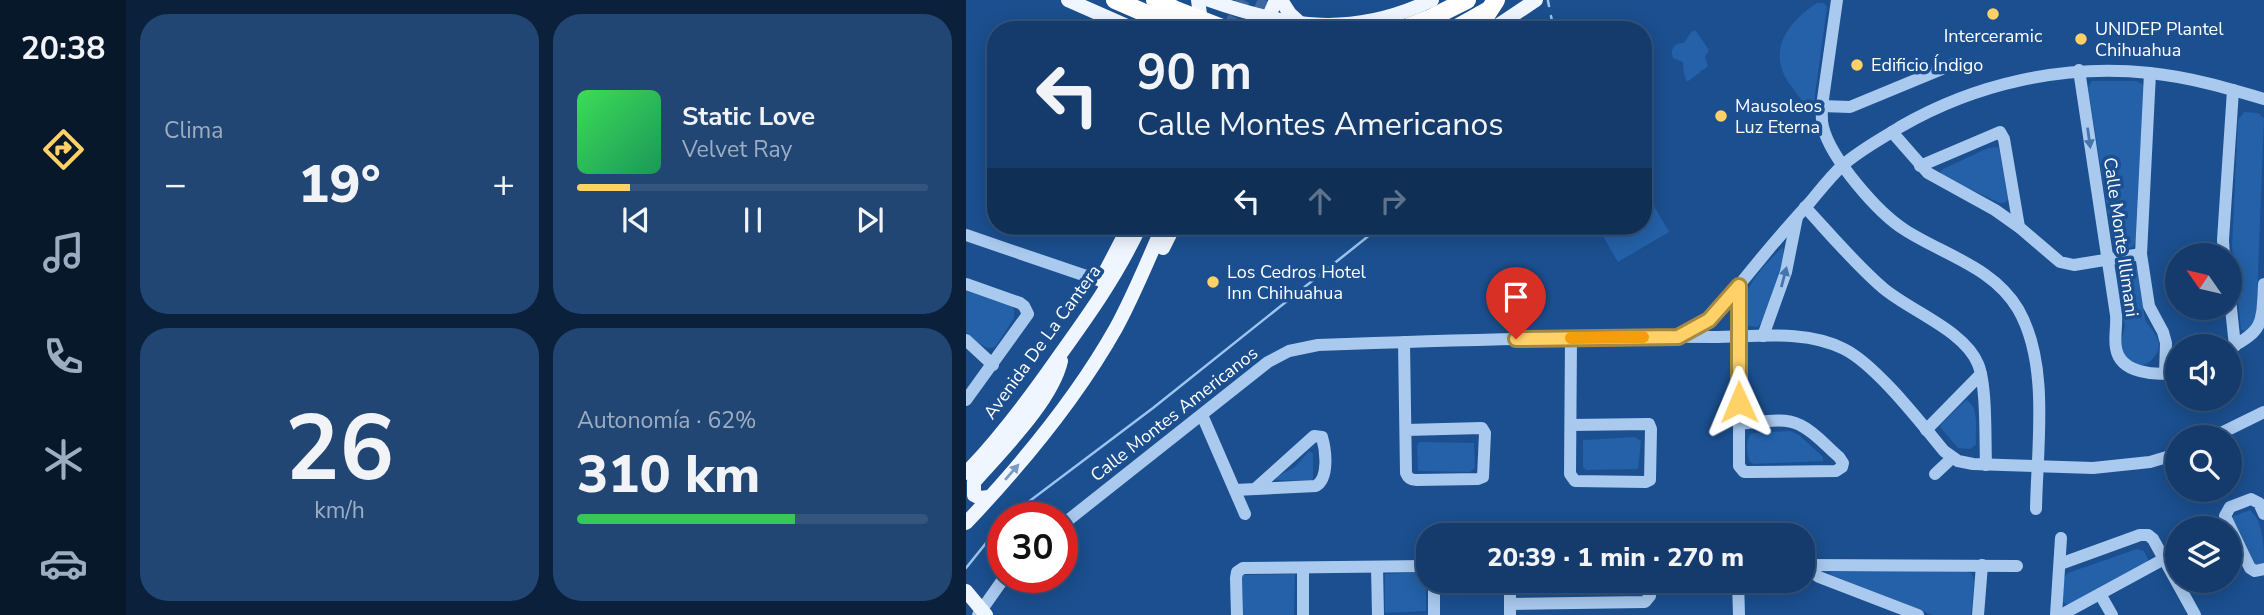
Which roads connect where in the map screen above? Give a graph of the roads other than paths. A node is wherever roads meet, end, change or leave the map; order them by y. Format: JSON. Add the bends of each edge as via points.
{"nodes":[{"id":1,"x":1068,"y":0,"type":"edge"},
{"id":2,"x":1115,"y":0,"type":"edge"},
{"id":3,"x":1156,"y":0,"type":"edge"},
{"id":4,"x":1198,"y":0,"type":"edge"},
{"id":5,"x":1209,"y":0,"type":"edge"},
{"id":6,"x":1278,"y":0,"type":"edge"},
{"id":7,"x":1432,"y":0,"type":"edge"},
{"id":8,"x":1467,"y":0,"type":"edge"},
{"id":9,"x":1496,"y":0,"type":"edge"},
{"id":10,"x":1503,"y":0,"type":"edge"},
{"id":11,"x":1536,"y":0,"type":"edge"},
{"id":12,"x":1837,"y":0,"type":"edge"},
{"id":13,"x":1242,"y":10,"type":"junction"},
{"id":14,"x":1116,"y":21,"type":"edge"},
{"id":15,"x":1175,"y":21,"type":"edge"},
{"id":16,"x":1177,"y":21,"type":"edge"},
{"id":17,"x":1198,"y":21,"type":"edge"},
{"id":18,"x":1229,"y":21,"type":"edge"},
{"id":19,"x":1260,"y":21,"type":"edge"},
{"id":20,"x":1267,"y":21,"type":"edge"},
{"id":21,"x":1292,"y":21,"type":"edge"},
{"id":22,"x":1373,"y":21,"type":"edge"},
{"id":23,"x":1425,"y":21,"type":"edge"},
{"id":24,"x":1471,"y":21,"type":"edge"},
{"id":25,"x":1482,"y":21,"type":"edge"},
{"id":26,"x":1504,"y":21,"type":"edge"},
{"id":27,"x":1959,"y":62,"type":"dead end"},
{"id":28,"x":2079,"y":70,"type":"junction"},
{"id":29,"x":2150,"y":73,"type":"junction"},
{"id":30,"x":2233,"y":90,"type":"junction"},
{"id":31,"x":2264,"y":99,"type":"edge"},
{"id":32,"x":1822,"y":106,"type":"junction"},
{"id":33,"x":1892,"y":132,"type":"junction"},
{"id":34,"x":1842,"y":166,"type":"junction"},
{"id":35,"x":1920,"y":166,"type":"junction"},
{"id":36,"x":1801,"y":212,"type":"junction"},
{"id":37,"x":2019,"y":227,"type":"junction"},
{"id":38,"x":966,"y":235,"type":"edge"},
{"id":39,"x":1124,"y":235,"type":"edge"},
{"id":40,"x":1136,"y":235,"type":"edge"},
{"id":41,"x":1159,"y":235,"type":"edge"},
{"id":42,"x":1169,"y":235,"type":"edge"},
{"id":43,"x":2223,"y":243,"type":"edge"},
{"id":44,"x":2141,"y":254,"type":"junction"},
{"id":45,"x":2107,"y":260,"type":"junction"},
{"id":46,"x":1101,"y":281,"type":"junction"},
{"id":47,"x":966,"y":284,"type":"edge"},
{"id":48,"x":2264,"y":284,"type":"edge"},
{"id":49,"x":1739,"y":286,"type":"junction"},
{"id":50,"x":1126,"y":309,"type":"junction"},
{"id":51,"x":1091,"y":310,"type":"junction"},
{"id":52,"x":1763,"y":336,"type":"junction"},
{"id":53,"x":1678,"y":337,"type":"junction"},
{"id":54,"x":1738,"y":337,"type":"junction"},
{"id":55,"x":1571,"y":338,"type":"junction"},
{"id":56,"x":2165,"y":339,"type":"edge"},
{"id":57,"x":966,"y":340,"type":"edge"},
{"id":58,"x":1405,"y":342,"type":"junction"},
{"id":59,"x":2242,"y":342,"type":"edge"},
{"id":60,"x":1064,"y":350,"type":"junction"},
{"id":61,"x":993,"y":365,"type":"junction"},
{"id":62,"x":2165,"y":372,"type":"edge"},
{"id":63,"x":1981,"y":374,"type":"junction"},
{"id":64,"x":966,"y":400,"type":"edge"},
{"id":65,"x":2264,"y":412,"type":"edge"},
{"id":66,"x":1202,"y":415,"type":"junction"},
{"id":67,"x":1739,"y":424,"type":"junction"},
{"id":68,"x":1571,"y":425,"type":"junction"},
{"id":69,"x":2238,"y":425,"type":"edge"},
{"id":70,"x":1406,"y":430,"type":"junction"},
{"id":71,"x":1926,"y":430,"type":"junction"},
{"id":72,"x":1952,"y":458,"type":"junction"},
{"id":73,"x":2165,"y":458,"type":"edge"},
{"id":74,"x":1986,"y":465,"type":"junction"},
{"id":75,"x":2037,"y":467,"type":"junction"},
{"id":76,"x":966,"y":473,"type":"edge"},
{"id":77,"x":1935,"y":474,"type":"dead end"},
{"id":78,"x":1255,"y":489,"type":"junction"},
{"id":79,"x":1235,"y":490,"type":"junction"},
{"id":80,"x":989,"y":497,"type":"junction"},
{"id":81,"x":2036,"y":509,"type":"dead end"},
{"id":82,"x":1078,"y":512,"type":"edge"},
{"id":83,"x":1245,"y":514,"type":"dead end"},
{"id":84,"x":2264,"y":514,"type":"edge"},
{"id":85,"x":966,"y":523,"type":"edge"},
{"id":86,"x":2061,"y":538,"type":"dead end"},
{"id":87,"x":2164,"y":559,"type":"junction"},
{"id":88,"x":2060,"y":564,"type":"junction"},
{"id":89,"x":1815,"y":565,"type":"edge"},
{"id":90,"x":1982,"y":565,"type":"junction"},
{"id":91,"x":1416,"y":566,"type":"edge"},
{"id":92,"x":2017,"y":566,"type":"dead end"},
{"id":93,"x":1377,"y":567,"type":"junction"},
{"id":94,"x":1303,"y":568,"type":"junction"},
{"id":95,"x":2264,"y":569,"type":"edge"},
{"id":96,"x":1815,"y":574,"type":"edge"},
{"id":97,"x":995,"y":593,"type":"edge"},
{"id":98,"x":1433,"y":593,"type":"edge"},
{"id":99,"x":1649,"y":593,"type":"edge"},
{"id":100,"x":1738,"y":593,"type":"edge"},
{"id":101,"x":968,"y":594,"type":"edge"},
{"id":102,"x":2099,"y":594,"type":"junction"},
{"id":103,"x":1510,"y":609,"type":"edge"},
{"id":104,"x":982,"y":613,"type":"edge"},
{"id":105,"x":1237,"y":615,"type":"edge"},
{"id":106,"x":1303,"y":615,"type":"edge"},
{"id":107,"x":1378,"y":615,"type":"edge"},
{"id":108,"x":1434,"y":615,"type":"edge"},
{"id":109,"x":1739,"y":615,"type":"edge"},
{"id":110,"x":1918,"y":615,"type":"edge"},
{"id":111,"x":1978,"y":615,"type":"edge"},
{"id":112,"x":2059,"y":615,"type":"edge"},
{"id":113,"x":2112,"y":615,"type":"edge"},
{"id":114,"x":2195,"y":615,"type":"edge"}],
"edges":[{"from":1,"to":14,"type":"main road"},
{"from":2,"to":15,"type":"highway"},
{"from":3,"to":16,"type":"highway"},
{"from":4,"to":17,"type":"main road"},
{"from":5,"to":13,"type":"main road"},
{"from":6,"to":20,"type":"main road"},
{"from":6,"to":21,"type":"main road"},
{"from":7,"to":22,"type":"main road"},
{"from":8,"to":23,"type":"highway"},
{"from":9,"to":25,"type":"highway","bridge":true},
{"from":10,"to":24,"type":"highway"},
{"from":11,"to":26,"type":"main road"},
{"from":12,"to":32,"type":"street"},
{"from":13,"to":18,"type":"main road"},
{"from":13,"to":19,"type":"main road"},
{"from":27,"to":32,"type":"street","via":[[1850,107]]},
{"from":28,"to":29,"type":"street","name":"Calle Montes Americanos"},
{"from":28,"to":33,"type":"street","name":"Calle Montes Americanos","via":[[1963,96]]},
{"from":28,"to":45,"type":"street","name":"Calle Monte Illimani","one_way":true},
{"from":29,"to":30,"type":"street","name":"Calle Montes Americanos"},
{"from":29,"to":44,"type":"street","name":"Calle Monte Illimani"},
{"from":30,"to":31,"type":"street","name":"Calle Montes Americanos"},
{"from":30,"to":43,"type":"street"},
{"from":32,"to":34,"type":"street","via":[[1825,135]]},
{"from":33,"to":34,"type":"street","name":"Calle Montes Americanos"},
{"from":33,"to":35,"type":"street"},
{"from":34,"to":36,"type":"street","name":"Calle Montes Americanos"},
{"from":34,"to":75,"type":"street","via":[[1889,218],[1978,269],[2017,307],[2036,356]]},
{"from":35,"to":37,"type":"street"},
{"from":35,"to":37,"type":"street","via":[[2000,132]]},
{"from":36,"to":49,"type":"street","name":"Calle Montes Americanos"},
{"from":52,"to":36,"type":"street","one_way":true},
{"from":36,"to":63,"type":"street","via":[[1886,291],[1967,347]]},
{"from":37,"to":45,"type":"street","via":[[2060,262],[2074,265]]},
{"from":38,"to":46,"type":"street"},
{"from":39,"to":46,"type":"main road"},
{"from":40,"to":51,"type":"main road","name":"Avenida De La Cantera"},
{"from":41,"to":50,"type":"main road"},
{"from":42,"to":50,"type":"main road"},
{"from":44,"to":45,"type":"street"},
{"from":44,"to":56,"type":"street","name":"Calle Monte Illimani","via":[[2149,306]]},
{"from":45,"to":62,"type":"street","name":"Calle Monte Illimani","via":[[2118,357],[2134,369]]},
{"from":46,"to":51,"type":"main road"},
{"from":47,"to":61,"type":"street","via":[[1016,301],[1027,310],[1025,320]]},
{"from":48,"to":59,"type":"street","via":[[2262,324]]},
{"from":49,"to":53,"type":"street","name":"Calle Montes Americanos","via":[[1709,320]]},
{"from":49,"to":54,"type":"street"},
{"from":80,"to":50,"type":"main road","one_way":true,"via":[[1078,387]]},
{"from":51,"to":60,"type":"main road","name":"Avenida De La Cantera"},
{"from":52,"to":54,"type":"street"},
{"from":52,"to":71,"type":"street","via":[[1817,339],[1846,349],[1873,371]]},
{"from":53,"to":54,"type":"street"},
{"from":53,"to":55,"type":"street","name":"Calle Montes Americanos"},
{"from":54,"to":67,"type":"street"},
{"from":55,"to":58,"type":"street","name":"Calle Montes Americanos"},
{"from":55,"to":68,"type":"street"},
{"from":57,"to":61,"type":"street"},
{"from":58,"to":66,"type":"street","name":"Calle Montes Americanos","via":[[1318,345],[1289,351],[1268,362]]},
{"from":58,"to":70,"type":"street"},
{"from":60,"to":76,"type":"main road","name":"Avenida De La Cantera"},
{"from":60,"to":80,"type":"main road","via":[[1045,396],[974,482],[974,495]]},
{"from":61,"to":64,"type":"street"},
{"from":63,"to":71,"type":"street"},
{"from":63,"to":74,"type":"street"},
{"from":65,"to":69,"type":"street"},
{"from":66,"to":79,"type":"street"},
{"from":66,"to":82,"type":"street","name":"Calle Montes Americanos"},
{"from":67,"to":67,"type":"street","via":[[1738,463],[1744,472],[1836,471],[1842,467],[1842,460],[1802,426],[1782,421]]},
{"from":68,"to":68,"type":"street","via":[[1573,480],[1650,480],[1649,424]]},
{"from":70,"to":70,"type":"street","via":[[1406,472],[1412,480],[1483,477],[1482,428]]},
{"from":71,"to":72,"type":"street"},
{"from":72,"to":74,"type":"street"},
{"from":72,"to":77,"type":"street"},
{"from":73,"to":75,"type":"street","via":[[2112,467]]},
{"from":74,"to":75,"type":"street"},
{"from":75,"to":81,"type":"street"},
{"from":78,"to":78,"type":"street","via":[[1319,485],[1324,476],[1322,437],[1314,436]]},
{"from":78,"to":79,"type":"street"},
{"from":79,"to":83,"type":"street"},
{"from":80,"to":85,"type":"main road"},
{"from":84,"to":95,"type":"street","via":[[2251,499],[2230,507],[2225,516],[2250,568]]},
{"from":86,"to":88,"type":"street"},
{"from":87,"to":88,"type":"street","via":[[2145,534]]},
{"from":87,"to":102,"type":"street"},
{"from":87,"to":114,"type":"street"},
{"from":88,"to":112,"type":"street"},
{"from":89,"to":90,"type":"street"},
{"from":90,"to":92,"type":"street"},
{"from":90,"to":111,"type":"street"},
{"from":91,"to":93,"type":"street"},
{"from":93,"to":94,"type":"street"},
{"from":93,"to":107,"type":"street"},
{"from":94,"to":105,"type":"street","via":[[1240,570]]},
{"from":94,"to":106,"type":"street"},
{"from":96,"to":110,"type":"street"},
{"from":97,"to":104,"type":"street"},
{"from":98,"to":108,"type":"street"},
{"from":99,"to":103,"type":"street","via":[[1645,602]]},
{"from":100,"to":109,"type":"street"},
{"from":101,"to":104,"type":"main road"},
{"from":102,"to":112,"type":"street"},
{"from":102,"to":113,"type":"street"}]}
